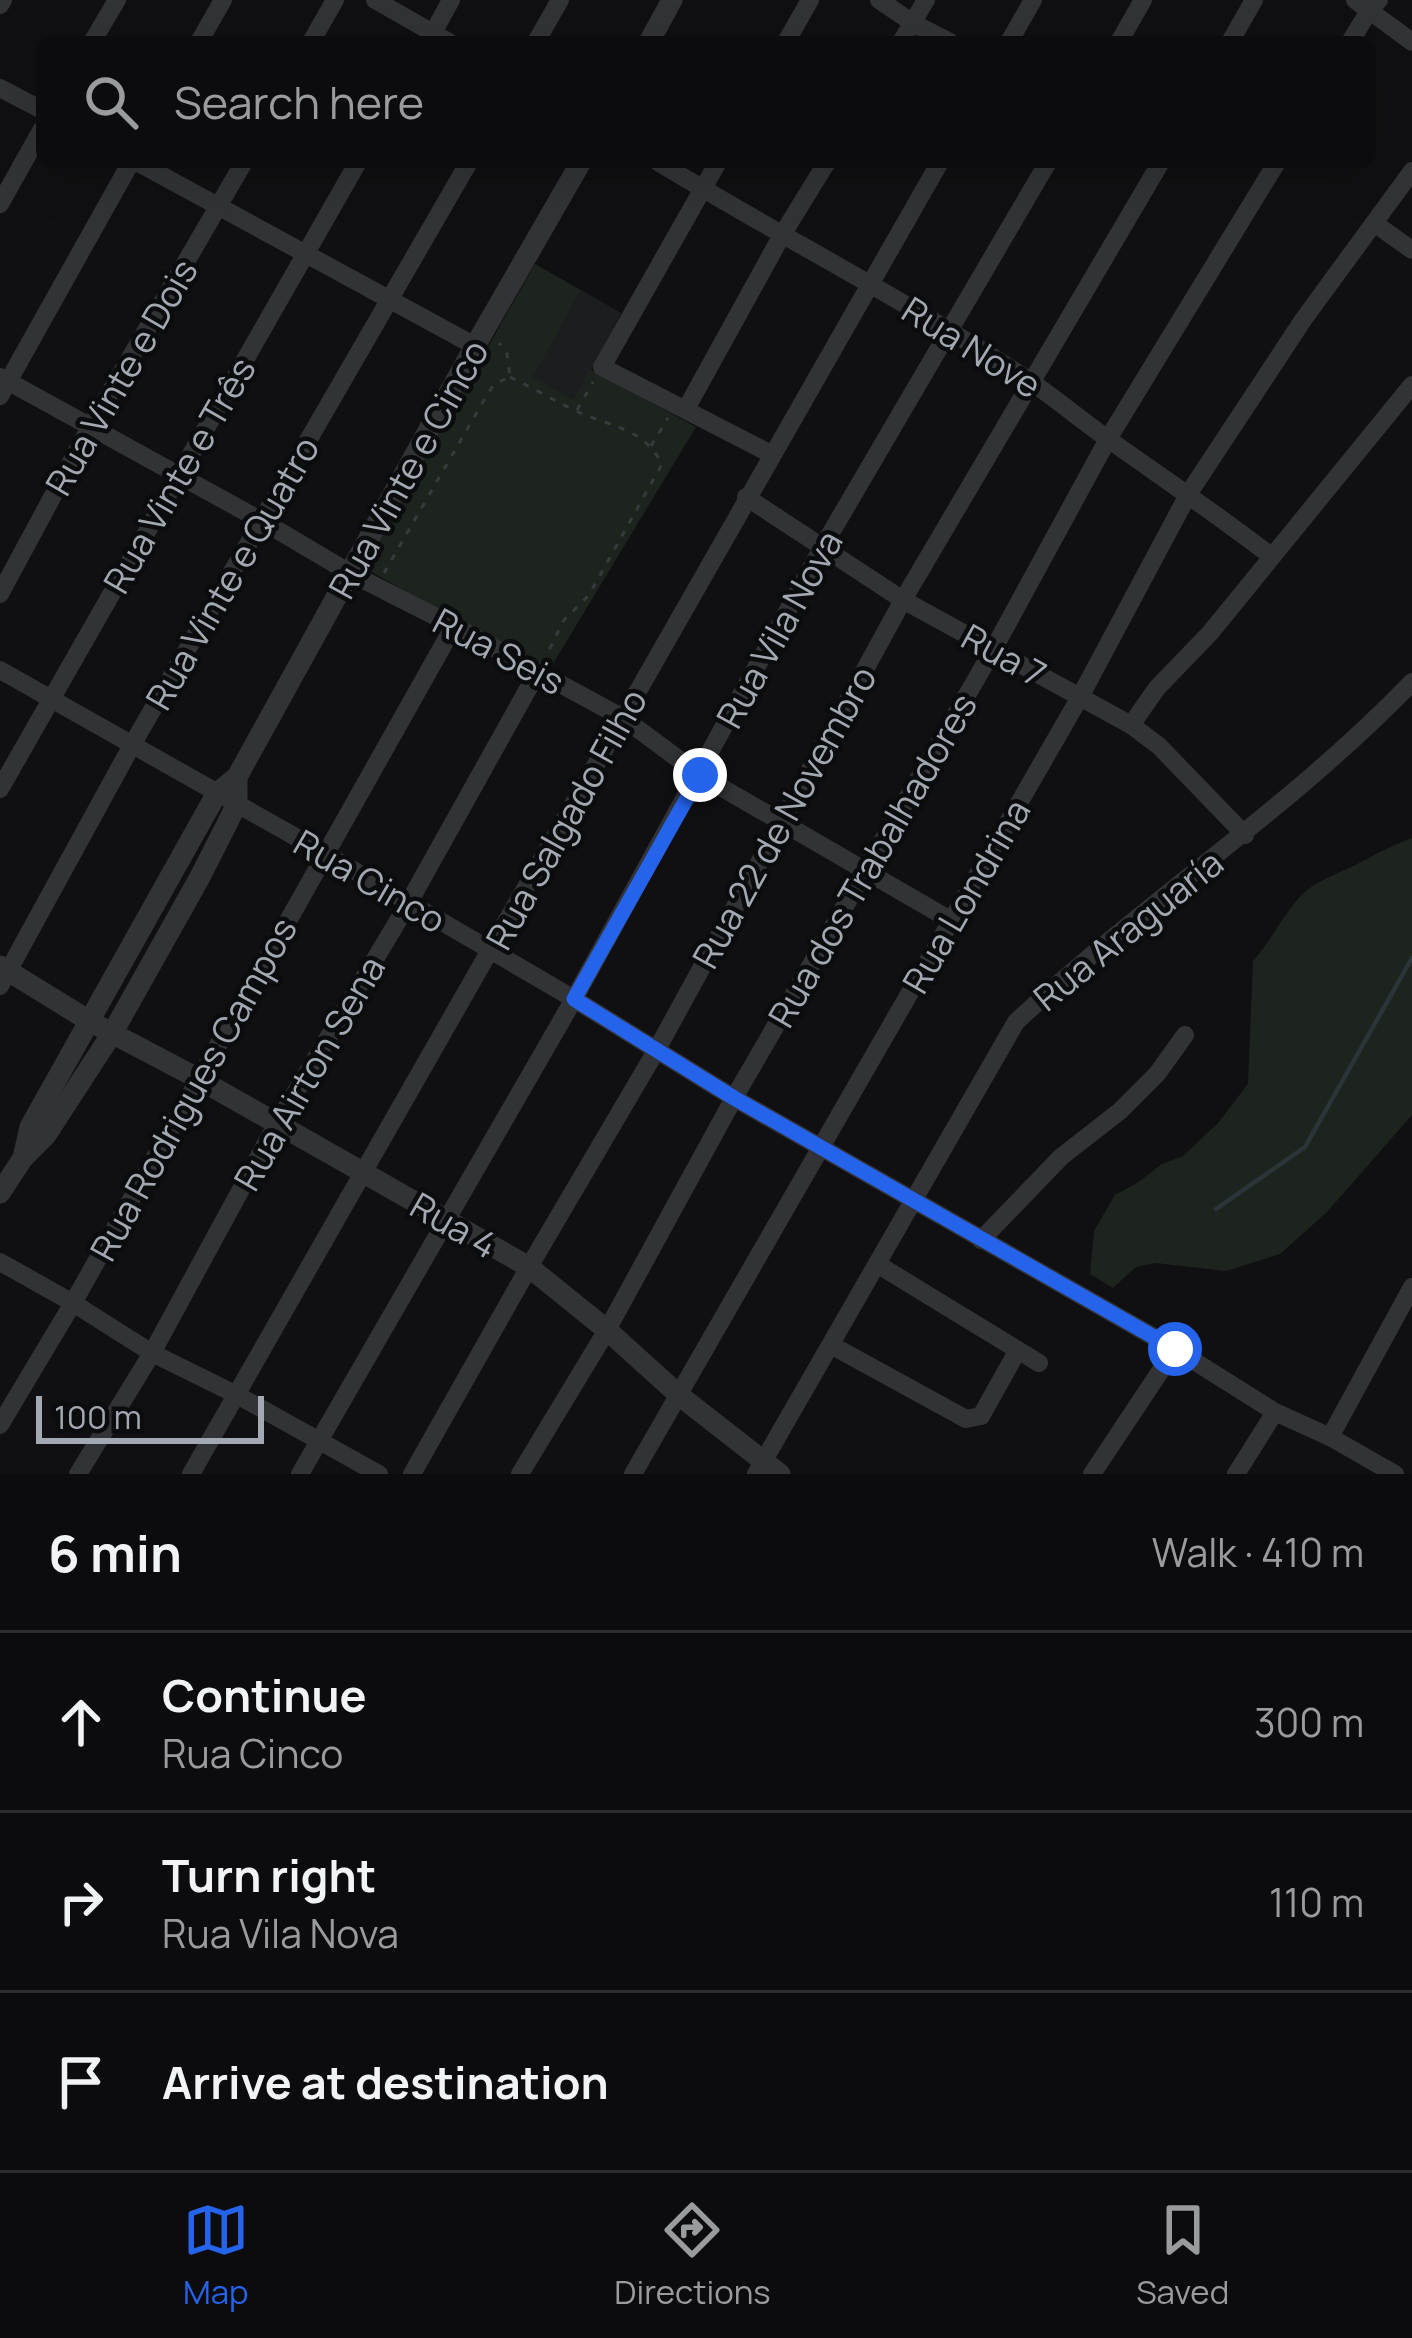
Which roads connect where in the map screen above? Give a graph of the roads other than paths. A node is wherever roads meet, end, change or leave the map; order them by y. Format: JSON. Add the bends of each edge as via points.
{"nodes":[{"id":1,"x":116,"y":0,"type":"edge"},
{"id":2,"x":223,"y":0,"type":"edge"},
{"id":3,"x":335,"y":0,"type":"edge"},
{"id":4,"x":375,"y":0,"type":"edge"},
{"id":5,"x":452,"y":0,"type":"edge"},
{"id":6,"x":560,"y":0,"type":"edge"},
{"id":7,"x":672,"y":0,"type":"edge"},
{"id":8,"x":810,"y":0,"type":"edge"},
{"id":9,"x":879,"y":0,"type":"edge"},
{"id":10,"x":926,"y":0,"type":"edge"},
{"id":11,"x":1033,"y":0,"type":"edge"},
{"id":12,"x":1143,"y":0,"type":"edge"},
{"id":13,"x":1254,"y":0,"type":"edge"},
{"id":14,"x":1368,"y":4,"type":"edge"},
{"id":15,"x":913,"y":23,"type":"junction"},
{"id":16,"x":95,"y":36,"type":"edge"},
{"id":17,"x":202,"y":36,"type":"edge"},
{"id":18,"x":314,"y":36,"type":"edge"},
{"id":19,"x":432,"y":36,"type":"edge"},
{"id":20,"x":438,"y":36,"type":"edge"},
{"id":21,"x":539,"y":36,"type":"edge"},
{"id":22,"x":652,"y":36,"type":"edge"},
{"id":23,"x":790,"y":36,"type":"edge"},
{"id":24,"x":905,"y":36,"type":"edge"},
{"id":25,"x":938,"y":36,"type":"edge"},
{"id":26,"x":1012,"y":36,"type":"edge"},
{"id":27,"x":1122,"y":36,"type":"edge"},
{"id":28,"x":1233,"y":36,"type":"edge"},
{"id":29,"x":1353,"y":36,"type":"edge"},
{"id":30,"x":1412,"y":42,"type":"edge"},
{"id":31,"x":0,"y":88,"type":"edge"},
{"id":32,"x":36,"y":107,"type":"edge"},
{"id":33,"x":36,"y":140,"type":"edge"},
{"id":34,"x":130,"y":168,"type":"edge"},
{"id":35,"x":145,"y":168,"type":"edge"},
{"id":36,"x":240,"y":168,"type":"edge"},
{"id":37,"x":355,"y":168,"type":"edge"},
{"id":38,"x":466,"y":168,"type":"edge"},
{"id":39,"x":578,"y":168,"type":"edge"},
{"id":40,"x":668,"y":168,"type":"edge"},
{"id":41,"x":715,"y":168,"type":"edge"},
{"id":42,"x":823,"y":168,"type":"edge"},
{"id":43,"x":936,"y":168,"type":"edge"},
{"id":44,"x":1045,"y":168,"type":"edge"},
{"id":45,"x":1157,"y":168,"type":"edge"},
{"id":46,"x":1273,"y":168,"type":"edge"},
{"id":47,"x":1412,"y":171,"type":"edge"},
{"id":48,"x":703,"y":189,"type":"junction"},
{"id":49,"x":0,"y":204,"type":"edge"},
{"id":50,"x":218,"y":206,"type":"junction"},
{"id":51,"x":1374,"y":223,"type":"junction"},
{"id":52,"x":782,"y":235,"type":"junction"},
{"id":53,"x":1412,"y":250,"type":"edge"},
{"id":54,"x":305,"y":254,"type":"junction"},
{"id":55,"x":870,"y":282,"type":"junction"},
{"id":56,"x":390,"y":300,"type":"junction"},
{"id":57,"x":950,"y":331,"type":"junction"},
{"id":58,"x":479,"y":339,"type":"junction"},
{"id":59,"x":1031,"y":382,"type":"junction"},
{"id":60,"x":3,"y":385,"type":"edge"},
{"id":61,"x":1412,"y":385,"type":"edge"},
{"id":62,"x":681,"y":406,"type":"junction"},
{"id":63,"x":90,"y":427,"type":"junction"},
{"id":64,"x":1108,"y":439,"type":"junction"},
{"id":65,"x":771,"y":454,"type":"junction"},
{"id":66,"x":179,"y":476,"type":"junction"},
{"id":67,"x":1189,"y":493,"type":"junction"},
{"id":68,"x":746,"y":497,"type":"junction"},
{"id":69,"x":262,"y":521,"type":"junction"},
{"id":70,"x":822,"y":548,"type":"junction"},
{"id":71,"x":1271,"y":556,"type":"junction"},
{"id":72,"x":350,"y":573,"type":"junction"},
{"id":73,"x":0,"y":594,"type":"edge"},
{"id":74,"x":903,"y":600,"type":"junction"},
{"id":75,"x":454,"y":626,"type":"junction"},
{"id":76,"x":993,"y":650,"type":"junction"},
{"id":77,"x":0,"y":670,"type":"edge"},
{"id":78,"x":538,"y":671,"type":"junction"},
{"id":79,"x":1412,"y":682,"type":"edge"},
{"id":80,"x":1080,"y":697,"type":"junction"},
{"id":81,"x":51,"y":699,"type":"junction"},
{"id":82,"x":623,"y":718,"type":"junction"},
{"id":83,"x":1131,"y":725,"type":"junction"},
{"id":84,"x":132,"y":745,"type":"junction"},
{"id":85,"x":700,"y":775,"type":"junction"},
{"id":86,"x":0,"y":789,"type":"edge"},
{"id":87,"x":227,"y":799,"type":"junction"},
{"id":88,"x":782,"y":821,"type":"junction"},
{"id":89,"x":1245,"y":835,"type":"junction"},
{"id":90,"x":324,"y":853,"type":"junction"},
{"id":91,"x":864,"y":871,"type":"junction"},
{"id":92,"x":408,"y":904,"type":"junction"},
{"id":93,"x":952,"y":921,"type":"junction"},
{"id":94,"x":491,"y":952,"type":"junction"},
{"id":95,"x":3,"y":974,"type":"edge"},
{"id":96,"x":574,"y":999,"type":"junction"},
{"id":97,"x":91,"y":1022,"type":"junction"},
{"id":98,"x":113,"y":1032,"type":"junction"},
{"id":99,"x":1185,"y":1035,"type":"dead end"},
{"id":100,"x":656,"y":1051,"type":"junction"},
{"id":101,"x":197,"y":1078,"type":"junction"},
{"id":102,"x":734,"y":1098,"type":"junction"},
{"id":103,"x":276,"y":1125,"type":"junction"},
{"id":104,"x":821,"y":1146,"type":"junction"},
{"id":105,"x":22,"y":1157,"type":"junction"},
{"id":106,"x":364,"y":1173,"type":"junction"},
{"id":107,"x":0,"y":1193,"type":"edge"},
{"id":108,"x":913,"y":1202,"type":"junction"},
{"id":109,"x":446,"y":1221,"type":"junction"},
{"id":110,"x":981,"y":1240,"type":"junction"},
{"id":111,"x":0,"y":1262,"type":"edge"},
{"id":112,"x":877,"y":1264,"type":"junction"},
{"id":113,"x":529,"y":1267,"type":"junction"},
{"id":114,"x":1412,"y":1287,"type":"edge"},
{"id":115,"x":73,"y":1303,"type":"junction"},
{"id":116,"x":608,"y":1330,"type":"junction"},
{"id":117,"x":831,"y":1345,"type":"junction"},
{"id":118,"x":1175,"y":1349,"type":"junction"},
{"id":119,"x":1018,"y":1350,"type":"junction"},
{"id":120,"x":152,"y":1353,"type":"junction"},
{"id":121,"x":1039,"y":1363,"type":"dead end"},
{"id":122,"x":236,"y":1395,"type":"junction"},
{"id":123,"x":680,"y":1396,"type":"junction"},
{"id":124,"x":1275,"y":1412,"type":"junction"},
{"id":125,"x":0,"y":1425,"type":"edge"},
{"id":126,"x":1330,"y":1437,"type":"junction"},
{"id":127,"x":320,"y":1440,"type":"junction"},
{"id":128,"x":1369,"y":1468,"type":"edge"},
{"id":129,"x":767,"y":1470,"type":"edge"},
{"id":130,"x":78,"y":1474,"type":"edge"},
{"id":131,"x":191,"y":1474,"type":"edge"},
{"id":132,"x":301,"y":1474,"type":"edge"},
{"id":133,"x":379,"y":1474,"type":"edge"},
{"id":134,"x":412,"y":1474,"type":"edge"},
{"id":135,"x":520,"y":1474,"type":"edge"},
{"id":136,"x":633,"y":1474,"type":"edge"},
{"id":137,"x":1092,"y":1474,"type":"edge"},
{"id":138,"x":1236,"y":1474,"type":"edge"},
{"id":139,"x":1395,"y":1474,"type":"edge"}],
"edges":[{"from":1,"to":16,"type":"street"},
{"from":2,"to":17,"type":"street"},
{"from":3,"to":18,"type":"street"},
{"from":4,"to":19,"type":"street"},
{"from":5,"to":20,"type":"street"},
{"from":6,"to":21,"type":"street"},
{"from":7,"to":22,"type":"street"},
{"from":8,"to":23,"type":"street"},
{"from":9,"to":15,"type":"street"},
{"from":10,"to":15,"type":"street"},
{"from":11,"to":26,"type":"street"},
{"from":12,"to":27,"type":"street"},
{"from":13,"to":28,"type":"street"},
{"from":14,"to":29,"type":"street"},
{"from":14,"to":30,"type":"street"},
{"from":15,"to":24,"type":"street"},
{"from":15,"to":25,"type":"street"},
{"from":31,"to":32,"type":"street"},
{"from":33,"to":49,"type":"street"},
{"from":34,"to":60,"type":"street"},
{"from":35,"to":50,"type":"street"},
{"from":36,"to":50,"type":"street","name":"Rua Vinte e Dois"},
{"from":37,"to":54,"type":"street","name":"Rua Vinte e Três"},
{"from":38,"to":56,"type":"street","name":"Rua Vinte e Quatro"},
{"from":39,"to":58,"type":"street","name":"Rua Vinte e Cinco"},
{"from":40,"to":48,"type":"street","name":"Rua Nove"},
{"from":41,"to":48,"type":"street"},
{"from":42,"to":52,"type":"street"},
{"from":43,"to":55,"type":"street","name":"Rua Salgado Filho"},
{"from":44,"to":57,"type":"street","name":"Rua Vila Nova"},
{"from":45,"to":59,"type":"street","name":"Rua 22 de Novembro"},
{"from":46,"to":64,"type":"street","name":"Rua dos Trabalhadores"},
{"from":47,"to":51,"type":"street","name":"Rua Londrina"},
{"from":48,"to":52,"type":"street","name":"Rua Nove"},
{"from":48,"to":62,"type":"street","via":[[602,368]]},
{"from":50,"to":54,"type":"street"},
{"from":50,"to":63,"type":"street","name":"Rua Vinte e Dois"},
{"from":51,"to":53,"type":"street"},
{"from":51,"to":67,"type":"street","name":"Rua Londrina"},
{"from":52,"to":55,"type":"street","name":"Rua Nove"},
{"from":52,"to":62,"type":"street"},
{"from":54,"to":56,"type":"street"},
{"from":54,"to":66,"type":"street","name":"Rua Vinte e Três"},
{"from":55,"to":57,"type":"street","name":"Rua Nove"},
{"from":55,"to":65,"type":"street","name":"Rua Salgado Filho"},
{"from":56,"to":58,"type":"street"},
{"from":56,"to":69,"type":"street","name":"Rua Vinte e Quatro"},
{"from":57,"to":59,"type":"street","name":"Rua Nove"},
{"from":57,"to":70,"type":"street","name":"Rua Vila Nova"},
{"from":58,"to":72,"type":"street","name":"Rua Vinte e Cinco"},
{"from":59,"to":64,"type":"street","name":"Rua Nove"},
{"from":59,"to":74,"type":"street","name":"Rua 22 de Novembro"},
{"from":60,"to":63,"type":"street","name":"Rua Seis"},
{"from":61,"to":71,"type":"street"},
{"from":62,"to":65,"type":"street"},
{"from":63,"to":66,"type":"street","name":"Rua Seis"},
{"from":63,"to":73,"type":"street","name":"Rua Vinte e Dois"},
{"from":64,"to":67,"type":"street","name":"Rua Nove"},
{"from":64,"to":76,"type":"street","name":"Rua dos Trabalhadores"},
{"from":65,"to":68,"type":"street","name":"Rua Salgado Filho"},
{"from":66,"to":69,"type":"street","name":"Rua Seis"},
{"from":66,"to":81,"type":"street","name":"Rua Vinte e Três"},
{"from":67,"to":71,"type":"street","name":"Rua Nove"},
{"from":67,"to":80,"type":"street","name":"Rua Londrina"},
{"from":68,"to":70,"type":"street","name":"Rua 7"},
{"from":68,"to":82,"type":"street","name":"Rua Salgado Filho"},
{"from":69,"to":72,"type":"street","name":"Rua Seis"},
{"from":69,"to":84,"type":"street","name":"Rua Vinte e Quatro"},
{"from":70,"to":74,"type":"street","name":"Rua 7"},
{"from":70,"to":85,"type":"street","name":"Rua Vila Nova"},
{"from":71,"to":83,"type":"street"},
{"from":72,"to":75,"type":"street","name":"Rua Seis"},
{"from":72,"to":87,"type":"street","name":"Rua Vinte e Cinco"},
{"from":74,"to":76,"type":"street","name":"Rua 7"},
{"from":74,"to":88,"type":"street","name":"Rua 22 de Novembro"},
{"from":75,"to":78,"type":"street","name":"Rua Seis"},
{"from":75,"to":90,"type":"street","name":"Rua Rodrigues Campos"},
{"from":76,"to":80,"type":"street","name":"Rua 7"},
{"from":76,"to":91,"type":"street","name":"Rua dos Trabalhadores"},
{"from":77,"to":81,"type":"street","name":"Rua Cinco"},
{"from":78,"to":82,"type":"street","name":"Rua Seis"},
{"from":78,"to":92,"type":"street","name":"Rua Airton Sena"},
{"from":79,"to":89,"type":"street","name":"Rua Araguaría"},
{"from":80,"to":83,"type":"street","name":"Rua 7"},
{"from":80,"to":93,"type":"street","name":"Rua Londrina"},
{"from":81,"to":84,"type":"street","name":"Rua Cinco"},
{"from":81,"to":86,"type":"street","name":"Rua Vinte e Três"},
{"from":82,"to":85,"type":"street","name":"Rua Seis"},
{"from":82,"to":94,"type":"street","name":"Rua Salgado Filho"},
{"from":83,"to":89,"type":"street","name":"Rua 7"},
{"from":84,"to":87,"type":"street","name":"Rua Cinco"},
{"from":84,"to":95,"type":"street","name":"Rua Vinte e Quatro"},
{"from":85,"to":88,"type":"street","name":"Rua Seis"},
{"from":85,"to":96,"type":"street","name":"Rua Vila Nova"},
{"from":87,"to":90,"type":"street","name":"Rua Cinco"},
{"from":87,"to":97,"type":"street","name":"Rua Vinte e Cinco"},
{"from":87,"to":98,"type":"street","name":"Rua Vinte e Cinco","via":[[200,877]]},
{"from":88,"to":91,"type":"street","name":"Rua Seis"},
{"from":88,"to":100,"type":"street","name":"Rua 22 de Novembro"},
{"from":89,"to":108,"type":"street","name":"Rua Araguaría","via":[[1016,1022]]},
{"from":90,"to":92,"type":"street","name":"Rua Cinco"},
{"from":90,"to":101,"type":"street","name":"Rua Rodrigues Campos"},
{"from":91,"to":93,"type":"street","name":"Rua Seis"},
{"from":91,"to":102,"type":"street","name":"Rua dos Trabalhadores"},
{"from":92,"to":94,"type":"street","name":"Rua Cinco"},
{"from":92,"to":103,"type":"street","name":"Rua Airton Sena"},
{"from":93,"to":104,"type":"street","name":"Rua Londrina"},
{"from":94,"to":96,"type":"street","name":"Rua Cinco"},
{"from":94,"to":106,"type":"street","name":"Rua Salgado Filho"},
{"from":95,"to":97,"type":"street","name":"Rua 4"},
{"from":96,"to":100,"type":"street","name":"Rua Cinco"},
{"from":96,"to":109,"type":"street","name":"Rua Vila Nova"},
{"from":97,"to":98,"type":"street","name":"Rua 4"},
{"from":97,"to":105,"type":"street","name":"Rua Vinte e Cinco","via":[[30,1127]]},
{"from":98,"to":101,"type":"street","name":"Rua 4"},
{"from":98,"to":105,"type":"street","name":"Rua Vinte e Cinco","via":[[46,1135]]},
{"from":99,"to":110,"type":"street","via":[[1157,1074]]},
{"from":100,"to":102,"type":"street","name":"Rua Cinco"},
{"from":100,"to":113,"type":"street","name":"Rua 22 de Novembro"},
{"from":101,"to":103,"type":"street","name":"Rua 4"},
{"from":101,"to":115,"type":"street","name":"Rua Rodrigues Campos"},
{"from":102,"to":104,"type":"street","name":"Rua Cinco"},
{"from":102,"to":116,"type":"street","name":"Rua dos Trabalhadores"},
{"from":103,"to":106,"type":"street","name":"Rua 4"},
{"from":103,"to":120,"type":"street","name":"Rua Airton Sena"},
{"from":104,"to":108,"type":"street","name":"Rua Cinco"},
{"from":104,"to":123,"type":"street","name":"Rua Londrina"},
{"from":105,"to":107,"type":"street","name":"Rua Vinte e Cinco"},
{"from":106,"to":109,"type":"street","name":"Rua 4"},
{"from":106,"to":122,"type":"street","name":"Rua Salgado Filho"},
{"from":108,"to":110,"type":"street","name":"Rua Cinco"},
{"from":108,"to":112,"type":"street","name":"Rua Araguaría"},
{"from":109,"to":113,"type":"street","name":"Rua 4"},
{"from":109,"to":127,"type":"street","name":"Rua Vila Nova"},
{"from":110,"to":118,"type":"street","name":"Rua Cinco"},
{"from":111,"to":115,"type":"street"},
{"from":112,"to":117,"type":"street","name":"Rua Araguaría"},
{"from":112,"to":119,"type":"street"},
{"from":113,"to":116,"type":"street","name":"Rua 4"},
{"from":113,"to":134,"type":"street","name":"Rua 22 de Novembro"},
{"from":114,"to":126,"type":"street"},
{"from":115,"to":120,"type":"street"},
{"from":115,"to":125,"type":"street","name":"Rua Rodrigues Campos"},
{"from":116,"to":123,"type":"street","name":"Rua 4"},
{"from":116,"to":135,"type":"street","name":"Rua dos Trabalhadores"},
{"from":117,"to":119,"type":"street","via":[[966,1419],[981,1416]]},
{"from":117,"to":129,"type":"street","name":"Rua Araguaría"},
{"from":118,"to":124,"type":"street","name":"Rua Cinco"},
{"from":118,"to":137,"type":"street"},
{"from":119,"to":121,"type":"street"},
{"from":120,"to":122,"type":"street"},
{"from":120,"to":130,"type":"street","name":"Rua Airton Sena"},
{"from":122,"to":127,"type":"street"},
{"from":122,"to":131,"type":"street","name":"Rua Salgado Filho"},
{"from":123,"to":129,"type":"street","name":"Rua 4"},
{"from":123,"to":136,"type":"street","name":"Rua Londrina"},
{"from":124,"to":126,"type":"street","name":"Rua Cinco"},
{"from":124,"to":138,"type":"street"},
{"from":126,"to":128,"type":"street","name":"Rua Cinco"},
{"from":127,"to":132,"type":"street","name":"Rua Vila Nova"},
{"from":127,"to":133,"type":"street"},
{"from":128,"to":139,"type":"street","name":"Rua Cinco"}]}
